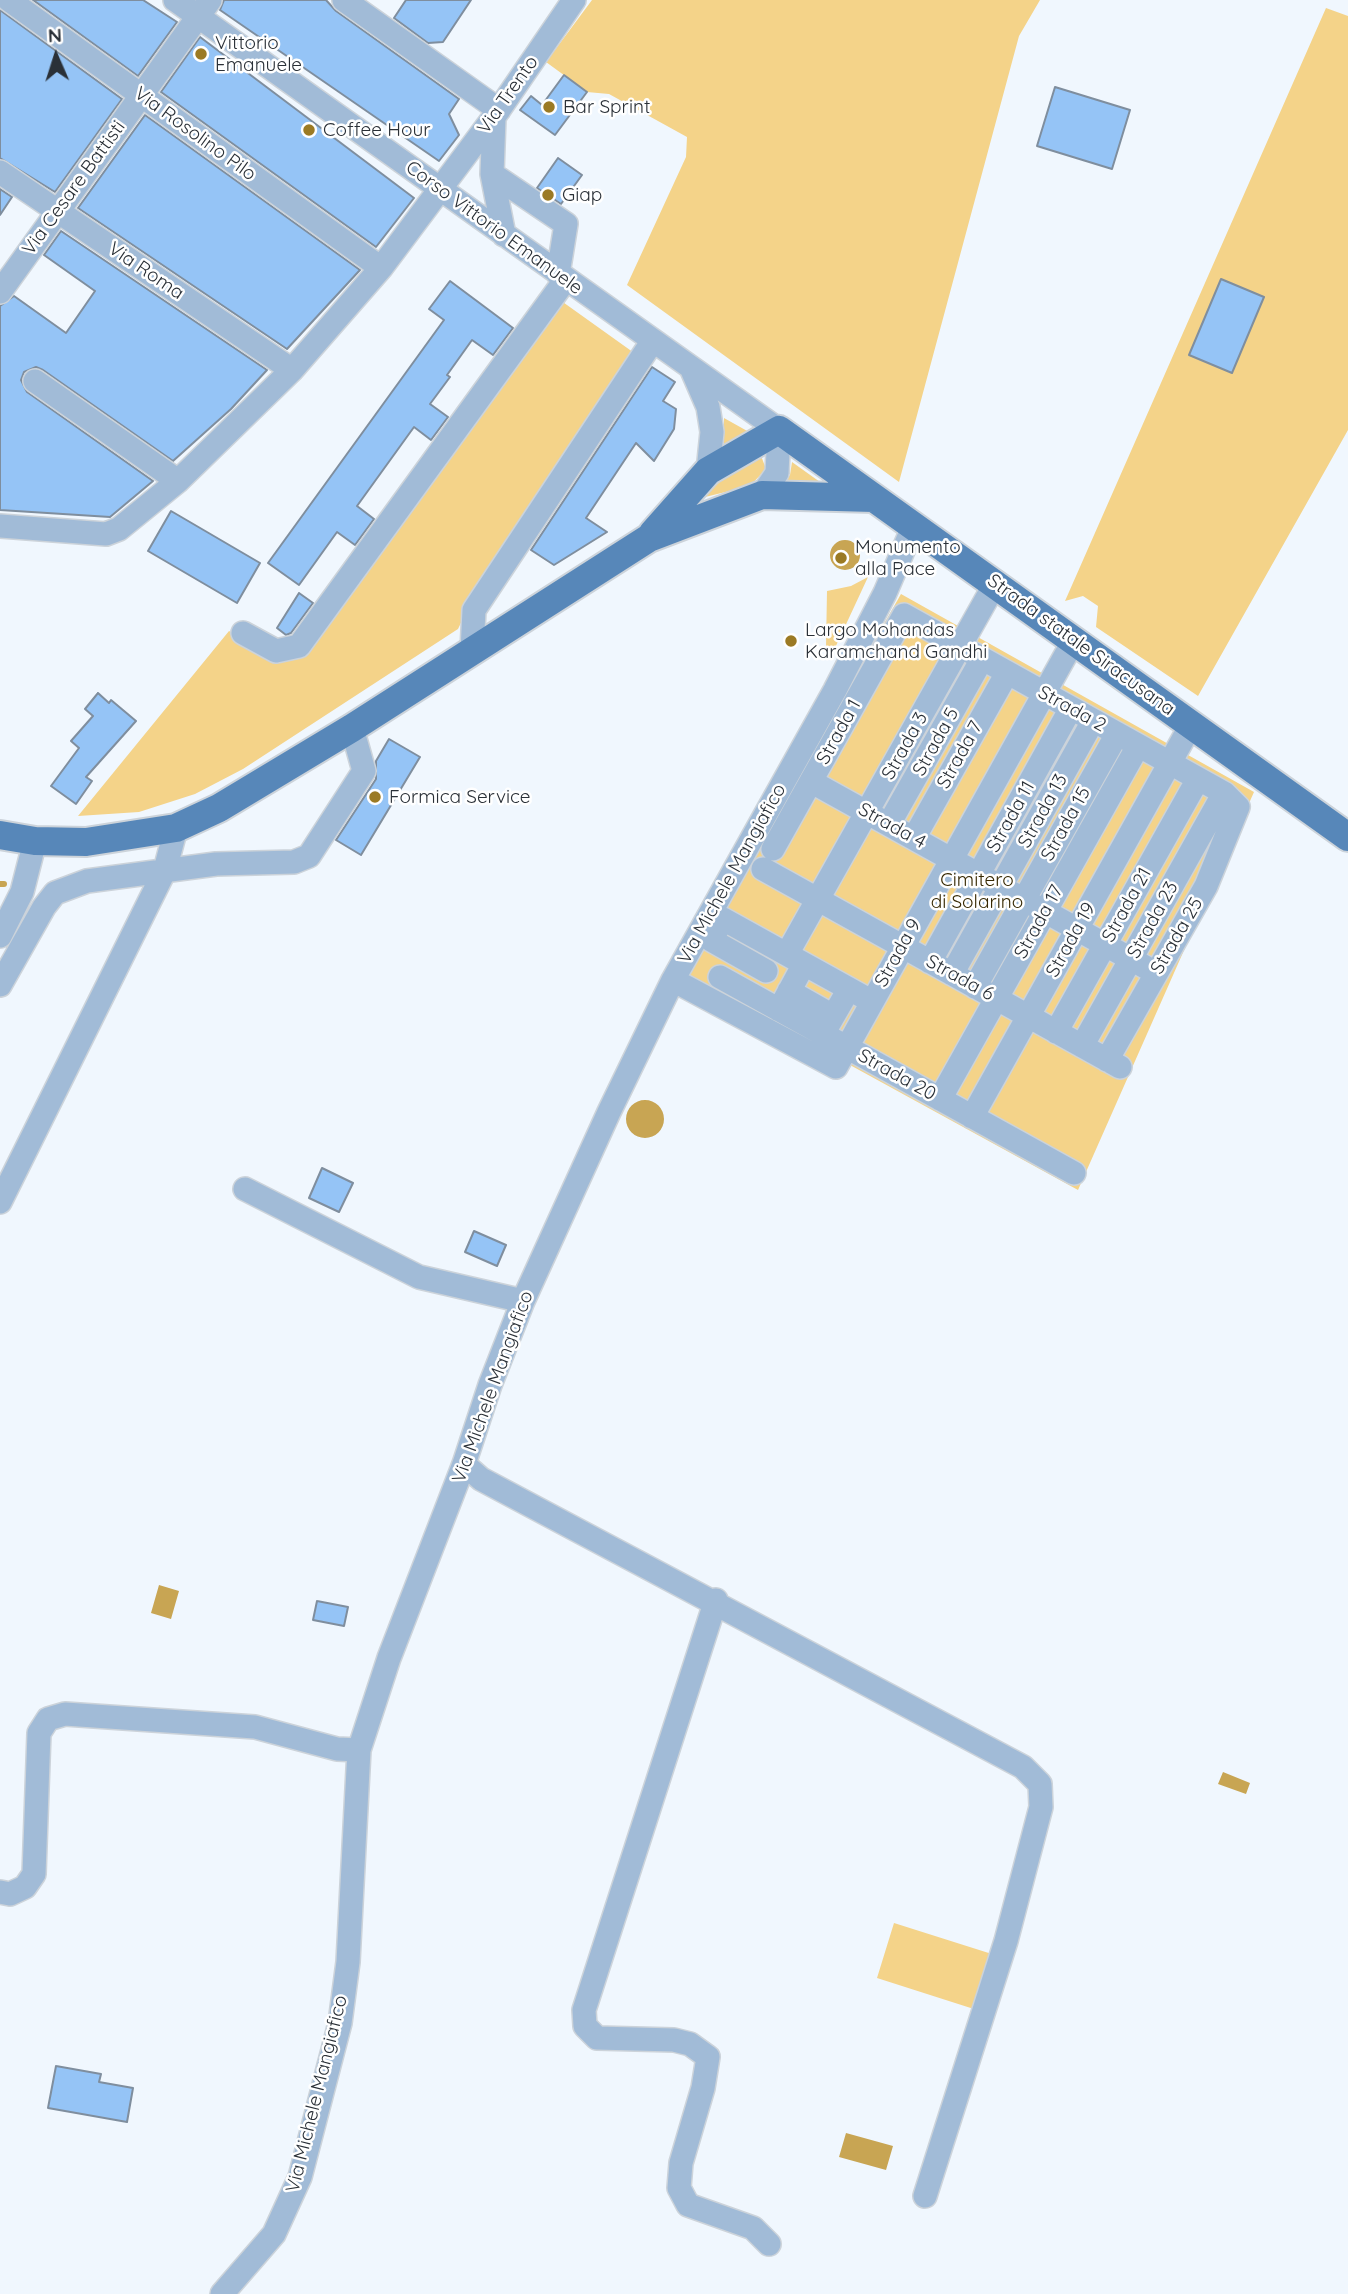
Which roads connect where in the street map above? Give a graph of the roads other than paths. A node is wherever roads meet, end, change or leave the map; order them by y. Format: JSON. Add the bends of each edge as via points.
{"nodes":[{"id":1,"x":9,"y":0,"type":"edge"},
{"id":2,"x":175,"y":0,"type":"edge"},
{"id":3,"x":344,"y":0,"type":"edge"},
{"id":4,"x":574,"y":0,"type":"edge"},
{"id":5,"x":205,"y":8,"type":"edge"},
{"id":6,"x":140,"y":95,"type":"junction"},
{"id":7,"x":496,"y":113,"type":"junction"},
{"id":8,"x":0,"y":172,"type":"edge"},
{"id":9,"x":492,"y":174,"type":"junction"},
{"id":10,"x":440,"y":189,"type":"junction"},
{"id":11,"x":57,"y":211,"type":"junction"},
{"id":12,"x":503,"y":234,"type":"junction"},
{"id":13,"x":381,"y":268,"type":"junction"},
{"id":14,"x":562,"y":277,"type":"junction"},
{"id":15,"x":0,"y":292,"type":"edge"},
{"id":16,"x":652,"y":342,"type":"junction"},
{"id":17,"x":292,"y":370,"type":"junction"},
{"id":18,"x":692,"y":370,"type":"junction"},
{"id":19,"x":35,"y":381,"type":"dead end"},
{"id":20,"x":779,"y":430,"type":"junction"},
{"id":21,"x":708,"y":471,"type":"junction"},
{"id":22,"x":178,"y":481,"type":"junction"},
{"id":23,"x":762,"y":495,"type":"junction"},
{"id":24,"x":874,"y":498,"type":"junction"},
{"id":25,"x":914,"y":525,"type":"junction"},
{"id":26,"x":0,"y":526,"type":"edge"},
{"id":27,"x":649,"y":538,"type":"junction"},
{"id":28,"x":995,"y":584,"type":"junction"},
{"id":29,"x":904,"y":615,"type":"joint"},
{"id":30,"x":243,"y":633,"type":"dead end"},
{"id":31,"x":1074,"y":640,"type":"junction"},
{"id":32,"x":960,"y":647,"type":"junction"},
{"id":33,"x":472,"y":651,"type":"junction"},
{"id":34,"x":982,"y":659,"type":"junction"},
{"id":35,"x":1007,"y":673,"type":"junction"},
{"id":36,"x":1044,"y":693,"type":"junction"},
{"id":37,"x":1071,"y":708,"type":"junction"},
{"id":38,"x":1093,"y":721,"type":"junction"},
{"id":39,"x":1191,"y":725,"type":"junction"},
{"id":40,"x":352,"y":728,"type":"junction"},
{"id":41,"x":1116,"y":734,"type":"junction"},
{"id":42,"x":1138,"y":746,"type":"junction"},
{"id":43,"x":1170,"y":763,"type":"junction"},
{"id":44,"x":1198,"y":779,"type":"junction"},
{"id":45,"x":812,"y":782,"type":"junction"},
{"id":46,"x":1231,"y":800,"type":"junction"},
{"id":47,"x":867,"y":812,"type":"junction"},
{"id":48,"x":889,"y":824,"type":"junction"},
{"id":49,"x":176,"y":828,"type":"junction"},
{"id":50,"x":0,"y":835,"type":"edge"},
{"id":51,"x":1348,"y":837,"type":"edge"},
{"id":52,"x":914,"y":838,"type":"junction"},
{"id":53,"x":35,"y":841,"type":"junction"},
{"id":54,"x":768,"y":859,"type":"joint"},
{"id":55,"x":951,"y":859,"type":"junction"},
{"id":56,"x":165,"y":870,"type":"junction"},
{"id":57,"x":978,"y":874,"type":"junction"},
{"id":58,"x":1000,"y":886,"type":"junction"},
{"id":59,"x":818,"y":900,"type":"junction"},
{"id":60,"x":1024,"y":900,"type":"junction"},
{"id":61,"x":1045,"y":911,"type":"junction"},
{"id":62,"x":717,"y":929,"type":"dead end"},
{"id":63,"x":1077,"y":929,"type":"junction"},
{"id":64,"x":0,"y":936,"type":"edge"},
{"id":65,"x":1105,"y":944,"type":"junction"},
{"id":66,"x":902,"y":946,"type":"junction"},
{"id":67,"x":1131,"y":959,"type":"junction"},
{"id":68,"x":930,"y":962,"type":"junction"},
{"id":69,"x":785,"y":972,"type":"junction"},
{"id":70,"x":1156,"y":972,"type":"junction"},
{"id":71,"x":951,"y":974,"type":"junction"},
{"id":72,"x":720,"y":977,"type":"dead end"},
{"id":73,"x":674,"y":980,"type":"junction"},
{"id":74,"x":0,"y":985,"type":"edge"},
{"id":75,"x":975,"y":987,"type":"junction"},
{"id":76,"x":996,"y":999,"type":"junction"},
{"id":77,"x":871,"y":1001,"type":"junction"},
{"id":78,"x":837,"y":1009,"type":"junction"},
{"id":79,"x":1028,"y":1016,"type":"junction"},
{"id":80,"x":1056,"y":1032,"type":"junction"},
{"id":81,"x":1082,"y":1046,"type":"junction"},
{"id":82,"x":841,"y":1057,"type":"junction"},
{"id":83,"x":1113,"y":1064,"type":"joint"},
{"id":84,"x":940,"y":1099,"type":"junction"},
{"id":85,"x":972,"y":1117,"type":"junction"},
{"id":86,"x":1074,"y":1173,"type":"dead end"},
{"id":87,"x":245,"y":1189,"type":"dead end"},
{"id":88,"x":0,"y":1202,"type":"edge"},
{"id":89,"x":523,"y":1301,"type":"junction"},
{"id":90,"x":464,"y":1465,"type":"junction"},
{"id":91,"x":716,"y":1600,"type":"junction"},
{"id":92,"x":359,"y":1750,"type":"junction"},
{"id":93,"x":0,"y":1892,"type":"edge"},
{"id":94,"x":925,"y":2196,"type":"dead end"},
{"id":95,"x":769,"y":2244,"type":"dead end"},
{"id":96,"x":222,"y":2294,"type":"edge"}],
"edges":[{"from":1,"to":6,"type":"street","name":"Via Rosolino Pilo"},
{"from":2,"to":5,"type":"street","name":"Corso Vittorio Emanuele"},
{"from":3,"to":7,"type":"street"},
{"from":4,"to":7,"type":"street","name":"Via Trento"},
{"from":5,"to":6,"type":"street","name":"Via Cesare Battisti"},
{"from":5,"to":10,"type":"street","name":"Corso Vittorio Emanuele"},
{"from":6,"to":11,"type":"street","name":"Via Cesare Battisti"},
{"from":6,"to":13,"type":"street","name":"Via Rosolino Pilo"},
{"from":7,"to":9,"type":"street"},
{"from":7,"to":10,"type":"street","name":"Via Trento"},
{"from":8,"to":11,"type":"street","name":"Via Roma"},
{"from":9,"to":12,"type":"street"},
{"from":9,"to":14,"type":"street","via":[[566,224]]},
{"from":10,"to":12,"type":"street","name":"Corso Vittorio Emanuele"},
{"from":10,"to":13,"type":"street","name":"Via Trento"},
{"from":11,"to":15,"type":"street","name":"Via Cesare Battisti"},
{"from":11,"to":17,"type":"street","name":"Via Roma"},
{"from":12,"to":14,"type":"street","name":"Corso Vittorio Emanuele"},
{"from":13,"to":17,"type":"street","name":"Via Trento"},
{"from":14,"to":16,"type":"street","name":"Corso Vittorio Emanuele"},
{"from":14,"to":30,"type":"street","via":[[299,646],[275,651]]},
{"from":16,"to":18,"type":"street","name":"Corso Vittorio Emanuele"},
{"from":16,"to":33,"type":"street","via":[[474,610]]},
{"from":17,"to":22,"type":"street","name":"Via Trento"},
{"from":18,"to":20,"type":"street","name":"Corso Vittorio Emanuele"},
{"from":18,"to":21,"type":"street","via":[[708,408],[712,432]]},
{"from":19,"to":22,"type":"street"},
{"from":20,"to":21,"type":"main road"},
{"from":20,"to":23,"type":"street","via":[[777,473]]},
{"from":20,"to":24,"type":"main road","name":"Strada statale Siracusana"},
{"from":21,"to":27,"type":"main road"},
{"from":22,"to":26,"type":"street","name":"Via Trento","via":[[119,529],[106,534]]},
{"from":23,"to":24,"type":"main road"},
{"from":23,"to":27,"type":"main road"},
{"from":24,"to":25,"type":"main road","name":"Strada statale Siracusana"},
{"from":25,"to":28,"type":"main road","name":"Strada statale Siracusana"},
{"from":25,"to":73,"type":"street","name":"Via Michele Mangiafico","via":[[835,690]]},
{"from":27,"to":33,"type":"main road"},
{"from":28,"to":31,"type":"main road","name":"Strada statale Siracusana"},
{"from":28,"to":32,"type":"street","name":"Strada 3"},
{"from":29,"to":32,"type":"street","name":"Strada 2"},
{"from":29,"to":45,"type":"street","name":"Strada 1"},
{"from":31,"to":36,"type":"street","name":"Strada 9"},
{"from":31,"to":39,"type":"main road","name":"Strada statale Siracusana"},
{"from":32,"to":34,"type":"street","name":"Strada 2"},
{"from":32,"to":47,"type":"street","name":"Strada 3"},
{"from":33,"to":40,"type":"main road"},
{"from":34,"to":35,"type":"street","name":"Strada 2"},
{"from":34,"to":48,"type":"street","name":"Strada 5"},
{"from":35,"to":36,"type":"street","name":"Strada 2"},
{"from":35,"to":52,"type":"street","name":"Strada 7"},
{"from":36,"to":37,"type":"street","name":"Strada 2"},
{"from":36,"to":55,"type":"street","name":"Strada 9"},
{"from":37,"to":38,"type":"street","name":"Strada 2"},
{"from":37,"to":57,"type":"street","name":"Strada 11"},
{"from":38,"to":41,"type":"street","name":"Strada 2"},
{"from":38,"to":58,"type":"street","name":"Strada 13"},
{"from":39,"to":43,"type":"street","name":"Strada 19"},
{"from":39,"to":51,"type":"main road","name":"Strada statale Siracusana"},
{"from":40,"to":49,"type":"main road","via":[[219,808]]},
{"from":40,"to":56,"type":"street","via":[[363,771],[309,856],[294,862]]},
{"from":41,"to":42,"type":"street","name":"Strada 2"},
{"from":41,"to":60,"type":"street","name":"Strada 15"},
{"from":42,"to":43,"type":"street","name":"Strada 2"},
{"from":42,"to":61,"type":"street","name":"Strada 17"},
{"from":43,"to":44,"type":"street","name":"Strada 2"},
{"from":43,"to":63,"type":"street","name":"Strada 19"},
{"from":44,"to":46,"type":"street","name":"Strada 2"},
{"from":44,"to":65,"type":"street","name":"Strada 21"},
{"from":45,"to":47,"type":"street","name":"Strada 4"},
{"from":45,"to":54,"type":"street","name":"Strada 1"},
{"from":46,"to":67,"type":"street","name":"Strada 23"},
{"from":46,"to":70,"type":"street","name":"Strada 25","via":[[1206,886]]},
{"from":47,"to":48,"type":"street","name":"Strada 4"},
{"from":47,"to":59,"type":"street","name":"Strada 3"},
{"from":48,"to":52,"type":"street","name":"Strada 4"},
{"from":49,"to":53,"type":"main road","via":[[86,842]]},
{"from":49,"to":56,"type":"street"},
{"from":50,"to":53,"type":"main road"},
{"from":52,"to":55,"type":"street","name":"Strada 4"},
{"from":53,"to":64,"type":"street","via":[[22,892]]},
{"from":54,"to":59,"type":"street","name":"Strada 6"},
{"from":55,"to":57,"type":"street","name":"Strada 4"},
{"from":55,"to":66,"type":"street","name":"Strada 9"},
{"from":56,"to":74,"type":"street","via":[[87,881],[55,893]]},
{"from":56,"to":88,"type":"street"},
{"from":57,"to":58,"type":"street","name":"Strada 4"},
{"from":57,"to":68,"type":"street","name":"Strada 11"},
{"from":58,"to":60,"type":"street","name":"Strada 4"},
{"from":58,"to":71,"type":"street","name":"Strada 13"},
{"from":59,"to":66,"type":"street","name":"Strada 6"},
{"from":59,"to":69,"type":"street","name":"Strada 3"},
{"from":60,"to":61,"type":"street","name":"Strada 4"},
{"from":60,"to":75,"type":"street","name":"Strada 15"},
{"from":61,"to":63,"type":"street","name":"Strada 4"},
{"from":61,"to":76,"type":"street","name":"Strada 17"},
{"from":62,"to":69,"type":"street"},
{"from":63,"to":65,"type":"street","name":"Strada 4"},
{"from":63,"to":79,"type":"street","name":"Strada 19"},
{"from":65,"to":67,"type":"street","name":"Strada 4"},
{"from":65,"to":80,"type":"street","name":"Strada 21"},
{"from":66,"to":68,"type":"street","name":"Strada 6"},
{"from":66,"to":77,"type":"street","name":"Strada 9"},
{"from":67,"to":70,"type":"street","name":"Strada 4"},
{"from":67,"to":81,"type":"street","name":"Strada 23"},
{"from":68,"to":71,"type":"street","name":"Strada 6"},
{"from":69,"to":72,"type":"street","name":"Strada 3","via":[[753,995]]},
{"from":69,"to":78,"type":"street"},
{"from":69,"to":78,"type":"street","name":"Strada 20"},
{"from":70,"to":83,"type":"street","name":"Strada 25"},
{"from":71,"to":75,"type":"street","name":"Strada 6"},
{"from":73,"to":82,"type":"street"},
{"from":73,"to":89,"type":"street","name":"Via Michele Mangiafico","via":[[608,1112]]},
{"from":75,"to":76,"type":"street","name":"Strada 6"},
{"from":76,"to":79,"type":"street","name":"Strada 6"},
{"from":76,"to":84,"type":"street","name":"Strada 17"},
{"from":77,"to":78,"type":"street"},
{"from":77,"to":82,"type":"street","name":"Strada 9"},
{"from":78,"to":82,"type":"street","name":"Strada 20"},
{"from":79,"to":80,"type":"street","name":"Strada 6"},
{"from":79,"to":85,"type":"street","name":"Strada 19"},
{"from":80,"to":81,"type":"street","name":"Strada 6"},
{"from":81,"to":83,"type":"street","name":"Strada 6"},
{"from":82,"to":84,"type":"street","name":"Strada 20"},
{"from":84,"to":85,"type":"street","name":"Strada 20"},
{"from":85,"to":86,"type":"street","name":"Strada 20"},
{"from":87,"to":89,"type":"street","via":[[419,1277]]},
{"from":89,"to":90,"type":"street","name":"Via Michele Mangiafico"},
{"from":90,"to":91,"type":"street","via":[[481,1479]]},
{"from":90,"to":92,"type":"street","name":"Via Michele Mangiafico","via":[[389,1658]]},
{"from":91,"to":94,"type":"street","via":[[1023,1767],[1040,1784],[1041,1807],[1006,1941]]},
{"from":91,"to":95,"type":"street","via":[[584,2010],[585,2026],[597,2038],[674,2040],[690,2044],[708,2057],[681,2163],[680,2188],[688,2205],[753,2228]]},
{"from":92,"to":93,"type":"street","via":[[337,1749],[255,1727],[65,1714],[48,1719],[39,1733],[34,1874],[25,1887],[10,1894]]},
{"from":92,"to":96,"type":"street","name":"Via Michele Mangiafico","via":[[348,1962],[340,2023],[289,2204],[274,2234]]}]}
